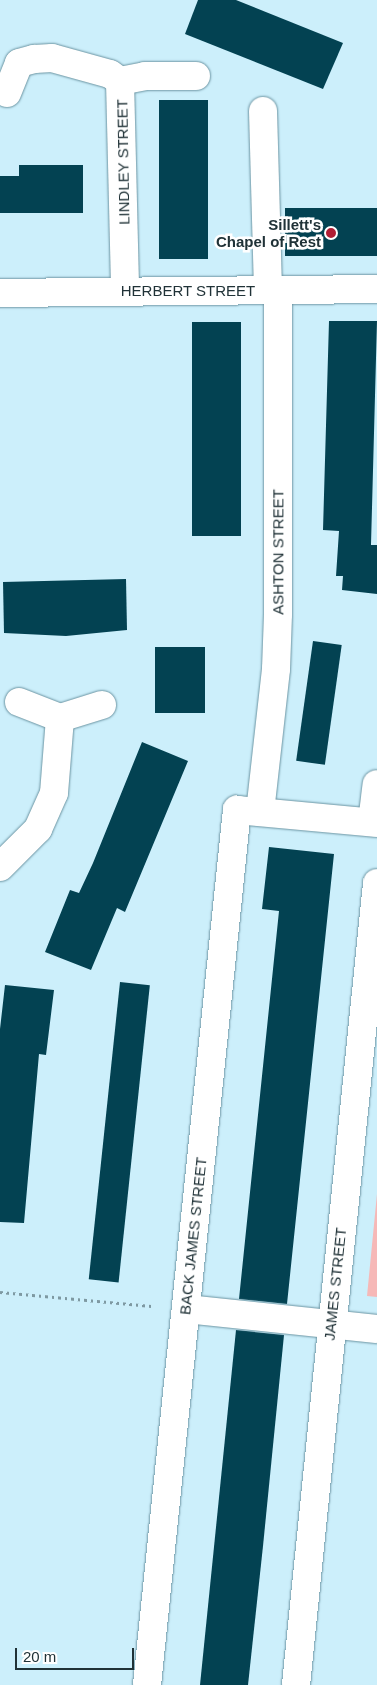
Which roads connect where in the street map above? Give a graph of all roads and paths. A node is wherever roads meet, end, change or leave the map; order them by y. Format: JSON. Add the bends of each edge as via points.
{"nodes":[{"id":1,"x":196,"y":76,"type":"dead end"},
{"id":2,"x":120,"y":81,"type":"junction"},
{"id":3,"x":7,"y":93,"type":"dead end"},
{"id":4,"x":263,"y":112,"type":"dead end"},
{"id":5,"x":273,"y":290,"type":"junction"},
{"id":6,"x":377,"y":290,"type":"edge"},
{"id":7,"x":125,"y":292,"type":"junction"},
{"id":8,"x":0,"y":293,"type":"edge"},
{"id":9,"x":19,"y":702,"type":"dead end"},
{"id":10,"x":102,"y":704,"type":"dead end"},
{"id":11,"x":60,"y":718,"type":"junction"},
{"id":12,"x":377,"y":784,"type":"edge"},
{"id":13,"x":260,"y":812,"type":"junction"},
{"id":14,"x":374,"y":822,"type":"edge"},
{"id":15,"x":0,"y":867,"type":"edge"},
{"id":16,"x":377,"y":883,"type":"edge"},
{"id":17,"x":0,"y":1292,"type":"edge"},
{"id":18,"x":186,"y":1310,"type":"junction"},
{"id":19,"x":330,"y":1324,"type":"junction"},
{"id":20,"x":377,"y":1329,"type":"edge"},
{"id":21,"x":147,"y":1685,"type":"edge"},
{"id":22,"x":296,"y":1685,"type":"edge"}],
"edges":[{"from":1,"to":2,"type":"street","via":[[145,76]]},
{"from":2,"to":3,"type":"street","name":"LINDLEY STREET","via":[[110,74],[52,58],[34,59],[19,64]]},
{"from":2,"to":7,"type":"street","name":"LINDLEY STREET"},
{"from":4,"to":5,"type":"street","name":"ASHTON STREET"},
{"from":5,"to":6,"type":"street","name":"HERBERT STREET"},
{"from":5,"to":7,"type":"street","name":"HERBERT STREET"},
{"from":5,"to":13,"type":"street","name":"ASHTON STREET","via":[[278,614],[276,669]]},
{"from":7,"to":8,"type":"street","name":"HERBERT STREET"},
{"from":9,"to":11,"type":"street"},
{"from":10,"to":11,"type":"street"},
{"from":11,"to":15,"type":"street","via":[[54,793],[38,829]]},
{"from":12,"to":14,"type":"street"},
{"from":13,"to":14,"type":"street"},
{"from":13,"to":18,"type":"street","name":"BACK JAMES STREET","via":[[237,810]]},
{"from":16,"to":19,"type":"street","name":"JAMES STREET"},
{"from":17,"to":18,"type":"path"},
{"from":18,"to":19,"type":"street"},
{"from":18,"to":21,"type":"street","name":"BACK JAMES STREET"},
{"from":19,"to":20,"type":"street"},
{"from":19,"to":22,"type":"street","name":"JAMES STREET"}]}
